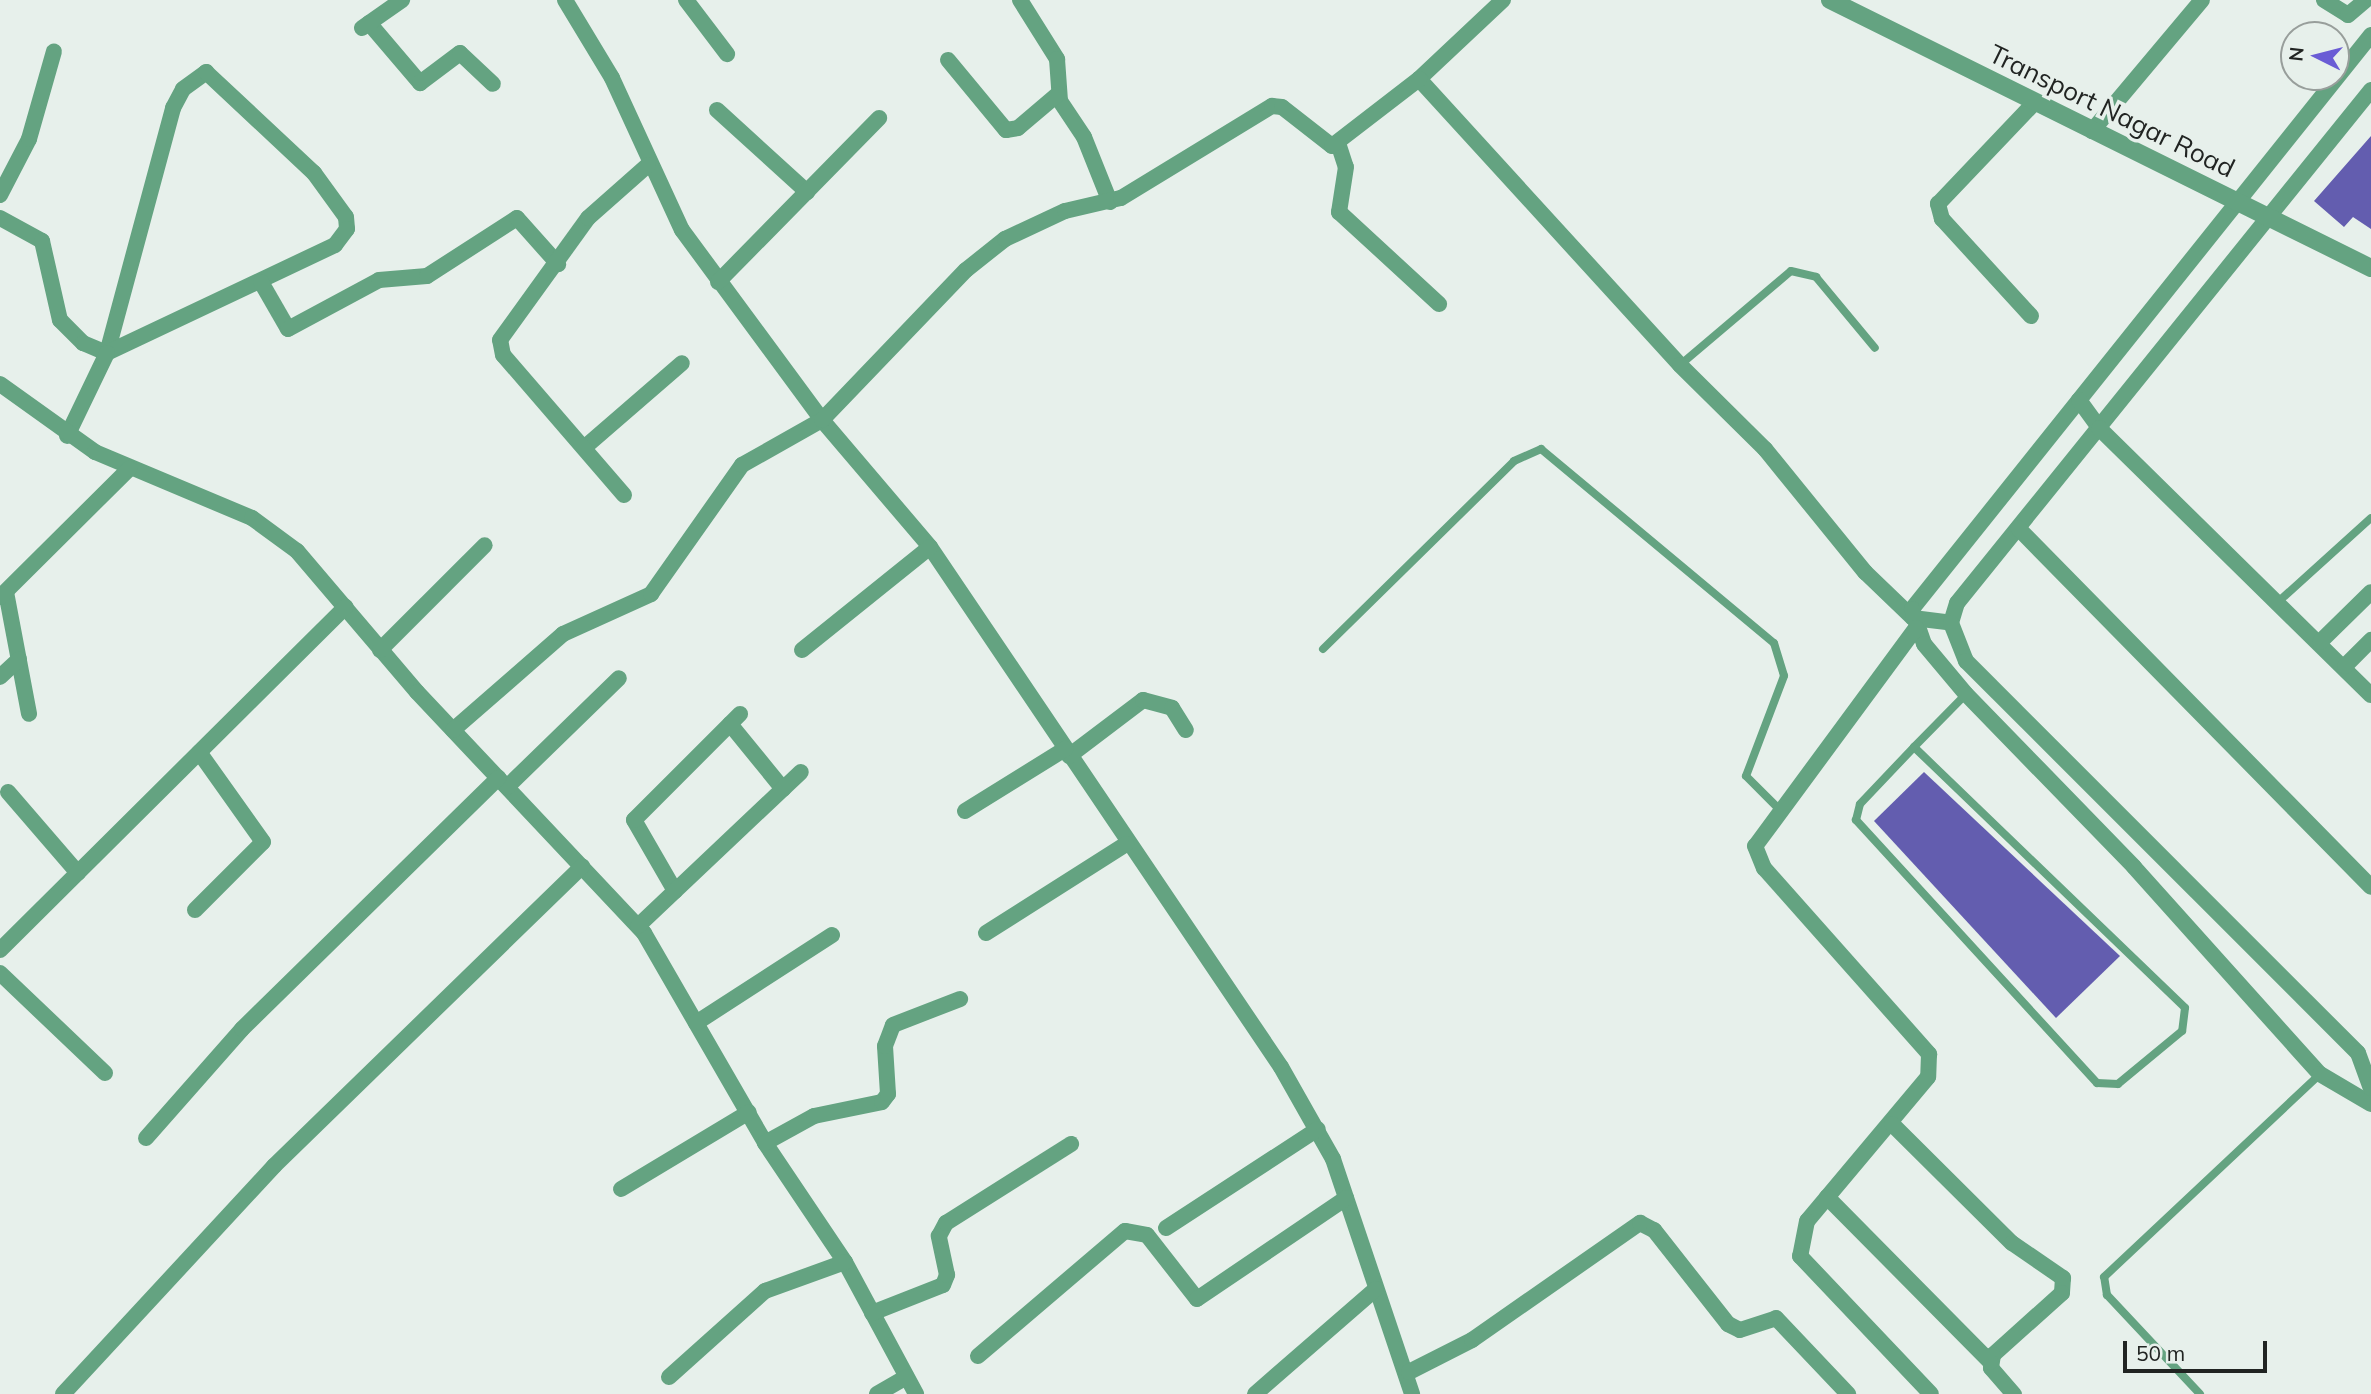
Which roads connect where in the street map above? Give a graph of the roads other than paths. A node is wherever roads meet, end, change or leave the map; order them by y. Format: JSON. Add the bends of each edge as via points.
{"nodes":[{"id":1,"x":402,"y":0,"type":"edge"},
{"id":2,"x":565,"y":0,"type":"edge"},
{"id":3,"x":686,"y":0,"type":"edge"},
{"id":4,"x":1020,"y":0,"type":"edge"},
{"id":5,"x":1503,"y":0,"type":"edge"},
{"id":6,"x":1830,"y":0,"type":"edge"},
{"id":7,"x":2202,"y":0,"type":"edge"},
{"id":8,"x":2324,"y":0,"type":"edge"},
{"id":9,"x":2366,"y":0,"type":"edge"},
{"id":10,"x":2348,"y":15,"type":"junction"},
{"id":11,"x":2370,"y":36,"type":"edge"},
{"id":12,"x":54,"y":51,"type":"dead end"},
{"id":13,"x":727,"y":54,"type":"dead end"},
{"id":14,"x":948,"y":60,"type":"dead end"},
{"id":15,"x":1419,"y":79,"type":"junction"},
{"id":16,"x":493,"y":84,"type":"dead end"},
{"id":17,"x":2371,"y":90,"type":"edge"},
{"id":18,"x":1058,"y":94,"type":"junction"},
{"id":19,"x":2035,"y":102,"type":"junction"},
{"id":20,"x":717,"y":110,"type":"dead end"},
{"id":21,"x":880,"y":118,"type":"dead end"},
{"id":22,"x":2092,"y":131,"type":"junction"},
{"id":23,"x":1338,"y":143,"type":"junction"},
{"id":24,"x":648,"y":165,"type":"junction"},
{"id":25,"x":807,"y":191,"type":"junction"},
{"id":26,"x":0,"y":195,"type":"edge"},
{"id":27,"x":1110,"y":202,"type":"junction"},
{"id":28,"x":2239,"y":203,"type":"junction"},
{"id":29,"x":0,"y":218,"type":"edge"},
{"id":30,"x":2268,"y":218,"type":"junction"},
{"id":31,"x":558,"y":264,"type":"junction"},
{"id":32,"x":2371,"y":268,"type":"edge"},
{"id":33,"x":261,"y":282,"type":"junction"},
{"id":34,"x":718,"y":282,"type":"junction"},
{"id":35,"x":1439,"y":304,"type":"dead end"},
{"id":36,"x":2031,"y":316,"type":"dead end"},
{"id":37,"x":1875,"y":348,"type":"dead end"},
{"id":38,"x":107,"y":353,"type":"junction"},
{"id":39,"x":682,"y":363,"type":"dead end"},
{"id":40,"x":1680,"y":365,"type":"junction"},
{"id":41,"x":0,"y":384,"type":"edge"},
{"id":42,"x":2079,"y":400,"type":"junction"},
{"id":43,"x":822,"y":420,"type":"junction"},
{"id":44,"x":2099,"y":428,"type":"junction"},
{"id":45,"x":67,"y":436,"type":"junction"},
{"id":46,"x":585,"y":447,"type":"junction"},
{"id":47,"x":129,"y":469,"type":"junction"},
{"id":48,"x":624,"y":495,"type":"dead end"},
{"id":49,"x":2371,"y":518,"type":"edge"},
{"id":50,"x":2018,"y":528,"type":"junction"},
{"id":51,"x":485,"y":545,"type":"dead end"},
{"id":52,"x":930,"y":547,"type":"junction"},
{"id":53,"x":2371,"y":592,"type":"edge"},
{"id":54,"x":3,"y":594,"type":"edge"},
{"id":55,"x":2278,"y":602,"type":"junction"},
{"id":56,"x":345,"y":607,"type":"junction"},
{"id":57,"x":1914,"y":623,"type":"junction"},
{"id":58,"x":1951,"y":623,"type":"junction"},
{"id":59,"x":2371,"y":640,"type":"edge"},
{"id":60,"x":2320,"y":642,"type":"junction"},
{"id":61,"x":1323,"y":649,"type":"dead end"},
{"id":62,"x":380,"y":650,"type":"junction"},
{"id":63,"x":802,"y":650,"type":"dead end"},
{"id":64,"x":19,"y":659,"type":"junction"},
{"id":65,"x":2345,"y":666,"type":"junction"},
{"id":66,"x":0,"y":677,"type":"edge"},
{"id":67,"x":619,"y":678,"type":"dead end"},
{"id":68,"x":1966,"y":694,"type":"junction"},
{"id":69,"x":2371,"y":695,"type":"edge"},
{"id":70,"x":29,"y":714,"type":"dead end"},
{"id":71,"x":453,"y":730,"type":"junction"},
{"id":72,"x":1186,"y":730,"type":"dead end"},
{"id":73,"x":1914,"y":747,"type":"junction"},
{"id":74,"x":199,"y":752,"type":"junction"},
{"id":75,"x":1067,"y":752,"type":"junction"},
{"id":76,"x":801,"y":772,"type":"dead end"},
{"id":77,"x":503,"y":782,"type":"junction"},
{"id":78,"x":783,"y":789,"type":"junction"},
{"id":79,"x":8,"y":792,"type":"dead end"},
{"id":80,"x":1778,"y":808,"type":"junction"},
{"id":81,"x":965,"y":811,"type":"dead end"},
{"id":82,"x":1126,"y":844,"type":"junction"},
{"id":83,"x":2165,"y":863,"type":"junction"},
{"id":84,"x":582,"y":866,"type":"junction"},
{"id":85,"x":78,"y":873,"type":"junction"},
{"id":86,"x":2148,"y":883,"type":"junction"},
{"id":87,"x":2371,"y":887,"type":"edge"},
{"id":88,"x":675,"y":891,"type":"junction"},
{"id":89,"x":195,"y":910,"type":"dead end"},
{"id":90,"x":638,"y":926,"type":"junction"},
{"id":91,"x":986,"y":933,"type":"dead end"},
{"id":92,"x":832,"y":935,"type":"dead end"},
{"id":93,"x":0,"y":950,"type":"edge"},
{"id":94,"x":0,"y":973,"type":"edge"},
{"id":95,"x":960,"y":999,"type":"dead end"},
{"id":96,"x":696,"y":1023,"type":"junction"},
{"id":97,"x":105,"y":1073,"type":"dead end"},
{"id":98,"x":2320,"y":1074,"type":"junction"},
{"id":99,"x":2371,"y":1088,"type":"edge"},
{"id":100,"x":2371,"y":1104,"type":"edge"},
{"id":101,"x":749,"y":1112,"type":"junction"},
{"id":102,"x":1892,"y":1124,"type":"junction"},
{"id":103,"x":1318,"y":1129,"type":"junction"},
{"id":104,"x":146,"y":1138,"type":"dead end"},
{"id":105,"x":765,"y":1143,"type":"junction"},
{"id":106,"x":1072,"y":1144,"type":"dead end"},
{"id":107,"x":621,"y":1189,"type":"dead end"},
{"id":108,"x":1827,"y":1197,"type":"junction"},
{"id":109,"x":1346,"y":1198,"type":"junction"},
{"id":110,"x":1166,"y":1228,"type":"dead end"},
{"id":111,"x":845,"y":1262,"type":"junction"},
{"id":112,"x":1376,"y":1289,"type":"junction"},
{"id":113,"x":872,"y":1313,"type":"junction"},
{"id":114,"x":978,"y":1356,"type":"dead end"},
{"id":115,"x":1990,"y":1362,"type":"junction"},
{"id":116,"x":1409,"y":1373,"type":"junction"},
{"id":117,"x":669,"y":1377,"type":"dead end"},
{"id":118,"x":906,"y":1377,"type":"junction"},
{"id":119,"x":63,"y":1394,"type":"edge"},
{"id":120,"x":877,"y":1394,"type":"edge"},
{"id":121,"x":916,"y":1394,"type":"edge"},
{"id":122,"x":1255,"y":1394,"type":"edge"},
{"id":123,"x":1412,"y":1394,"type":"edge"},
{"id":124,"x":1847,"y":1394,"type":"edge"},
{"id":125,"x":1931,"y":1394,"type":"edge"},
{"id":126,"x":2014,"y":1394,"type":"edge"},
{"id":127,"x":2200,"y":1394,"type":"edge"}],
"edges":[{"from":1,"to":16,"type":"street","via":[[366,26],[420,83],[460,53]]},
{"from":2,"to":24,"type":"street","via":[[612,78]]},
{"from":3,"to":13,"type":"street"},
{"from":4,"to":18,"type":"street","via":[[1057,59]]},
{"from":5,"to":15,"type":"street"},
{"from":6,"to":19,"type":"street","name":"Transport Nagar Road"},
{"from":7,"to":22,"type":"street"},
{"from":8,"to":10,"type":"street"},
{"from":9,"to":10,"type":"street"},
{"from":10,"to":11,"type":"street"},
{"from":11,"to":28,"type":"street"},
{"from":12,"to":26,"type":"street","via":[[29,139]]},
{"from":14,"to":18,"type":"street","via":[[1006,130],[1018,128]]},
{"from":15,"to":23,"type":"street"},
{"from":15,"to":40,"type":"street"},
{"from":17,"to":30,"type":"street"},
{"from":18,"to":27,"type":"street"},
{"from":19,"to":22,"type":"street","name":"Transport Nagar Road"},
{"from":19,"to":36,"type":"street","via":[[1943,196],[1938,211]]},
{"from":20,"to":25,"type":"street"},
{"from":21,"to":25,"type":"street"},
{"from":22,"to":28,"type":"street","name":"Transport Nagar Road"},
{"from":23,"to":27,"type":"street","via":[[1326,145],[1282,107],[1272,106]]},
{"from":23,"to":35,"type":"street","via":[[1346,167],[1339,212]]},
{"from":24,"to":31,"type":"street","via":[[595,210]]},
{"from":24,"to":34,"type":"street","via":[[669,210]]},
{"from":25,"to":34,"type":"street"},
{"from":27,"to":43,"type":"street","via":[[1049,217],[984,254]]},
{"from":28,"to":30,"type":"street","name":"Transport Nagar Road"},
{"from":28,"to":42,"type":"street"},
{"from":29,"to":38,"type":"street","via":[[42,241],[60,320],[83,342]]},
{"from":30,"to":32,"type":"street","name":"Transport Nagar Road"},
{"from":30,"to":44,"type":"street"},
{"from":31,"to":33,"type":"street","via":[[525,221],[514,219],[428,276],[379,280],[288,329]]},
{"from":31,"to":46,"type":"street","via":[[504,332],[500,348]]},
{"from":33,"to":38,"type":"street"},
{"from":33,"to":38,"type":"street","via":[[335,245],[347,229],[346,217],[314,173],[206,72],[183,89],[173,108]]},
{"from":34,"to":43,"type":"street"},
{"from":37,"to":40,"type":"lane","via":[[1815,277],[1791,271]]},
{"from":38,"to":45,"type":"street"},
{"from":39,"to":46,"type":"street"},
{"from":40,"to":57,"type":"street","via":[[1765,449],[1864,572]]},
{"from":41,"to":45,"type":"street"},
{"from":42,"to":44,"type":"street"},
{"from":42,"to":57,"type":"street","via":[[1915,601]]},
{"from":43,"to":52,"type":"street"},
{"from":43,"to":71,"type":"street","via":[[742,465],[641,603],[563,634]]},
{"from":44,"to":50,"type":"street"},
{"from":44,"to":55,"type":"street"},
{"from":45,"to":47,"type":"street"},
{"from":46,"to":48,"type":"street"},
{"from":47,"to":54,"type":"street"},
{"from":47,"to":56,"type":"street","via":[[252,518],[297,551]]},
{"from":49,"to":55,"type":"lane"},
{"from":50,"to":58,"type":"street","via":[[1957,603]]},
{"from":50,"to":87,"type":"street"},
{"from":51,"to":62,"type":"street"},
{"from":52,"to":63,"type":"street"},
{"from":52,"to":75,"type":"street"},
{"from":53,"to":60,"type":"street"},
{"from":54,"to":64,"type":"street"},
{"from":55,"to":60,"type":"street"},
{"from":56,"to":62,"type":"street"},
{"from":56,"to":74,"type":"street"},
{"from":57,"to":58,"type":"street"},
{"from":57,"to":68,"type":"street"},
{"from":57,"to":80,"type":"street"},
{"from":58,"to":83,"type":"street","via":[[1966,661]]},
{"from":59,"to":65,"type":"street"},
{"from":60,"to":65,"type":"street"},
{"from":61,"to":80,"type":"lane","via":[[1514,461],[1541,449],[1774,643],[1784,676],[1746,776]]},
{"from":62,"to":71,"type":"street"},
{"from":64,"to":66,"type":"street"},
{"from":64,"to":70,"type":"street"},
{"from":65,"to":69,"type":"street"},
{"from":67,"to":77,"type":"street"},
{"from":68,"to":73,"type":"lane"},
{"from":68,"to":86,"type":"street"},
{"from":71,"to":77,"type":"street"},
{"from":72,"to":75,"type":"street","via":[[1172,708],[1143,700]]},
{"from":73,"to":73,"type":"lane","via":[[1860,804],[1860,828],[2097,1083],[2118,1084],[2182,1031],[2185,1009]]},
{"from":74,"to":85,"type":"street"},
{"from":74,"to":89,"type":"street","via":[[264,842]]},
{"from":75,"to":81,"type":"street"},
{"from":75,"to":82,"type":"street"},
{"from":76,"to":78,"type":"street"},
{"from":77,"to":84,"type":"street"},
{"from":77,"to":104,"type":"street","via":[[242,1029]]},
{"from":78,"to":88,"type":"street"},
{"from":78,"to":88,"type":"street","via":[[735,719],[634,820]]},
{"from":79,"to":85,"type":"street"},
{"from":80,"to":102,"type":"street","via":[[1758,835],[1756,857],[1929,1054],[1928,1077]]},
{"from":82,"to":91,"type":"street"},
{"from":82,"to":103,"type":"street"},
{"from":83,"to":86,"type":"street"},
{"from":83,"to":99,"type":"street","via":[[2358,1053]]},
{"from":84,"to":90,"type":"street"},
{"from":84,"to":119,"type":"street","via":[[274,1166]]},
{"from":85,"to":93,"type":"street"},
{"from":86,"to":98,"type":"street"},
{"from":88,"to":90,"type":"street"},
{"from":90,"to":96,"type":"street"},
{"from":92,"to":96,"type":"street"},
{"from":94,"to":97,"type":"street"},
{"from":95,"to":105,"type":"street","via":[[893,1025],[885,1046],[888,1094],[882,1102],[814,1116]]},
{"from":96,"to":101,"type":"street"},
{"from":98,"to":100,"type":"street"},
{"from":98,"to":127,"type":"lane","via":[[2104,1277],[2107,1295]]},
{"from":101,"to":105,"type":"street"},
{"from":101,"to":107,"type":"street"},
{"from":102,"to":108,"type":"street"},
{"from":102,"to":115,"type":"street","via":[[2012,1243],[2063,1278],[2062,1293]]},
{"from":103,"to":109,"type":"street"},
{"from":103,"to":110,"type":"street"},
{"from":105,"to":111,"type":"street"},
{"from":106,"to":113,"type":"street","via":[[946,1223],[939,1236],[947,1275],[943,1285]]},
{"from":108,"to":115,"type":"street"},
{"from":108,"to":125,"type":"street","via":[[1807,1221],[1801,1241],[1807,1269]]},
{"from":109,"to":112,"type":"street"},
{"from":109,"to":114,"type":"street","via":[[1197,1299],[1147,1236],[1125,1231]]},
{"from":111,"to":113,"type":"street"},
{"from":111,"to":117,"type":"street","via":[[765,1291]]},
{"from":112,"to":116,"type":"street"},
{"from":112,"to":122,"type":"street"},
{"from":113,"to":118,"type":"street"},
{"from":115,"to":126,"type":"street"},
{"from":116,"to":123,"type":"street"},
{"from":116,"to":124,"type":"street","via":[[1472,1340],[1640,1223],[1654,1230],[1728,1324],[1740,1330],[1776,1318]]},
{"from":118,"to":120,"type":"street"},
{"from":118,"to":121,"type":"street"}]}
